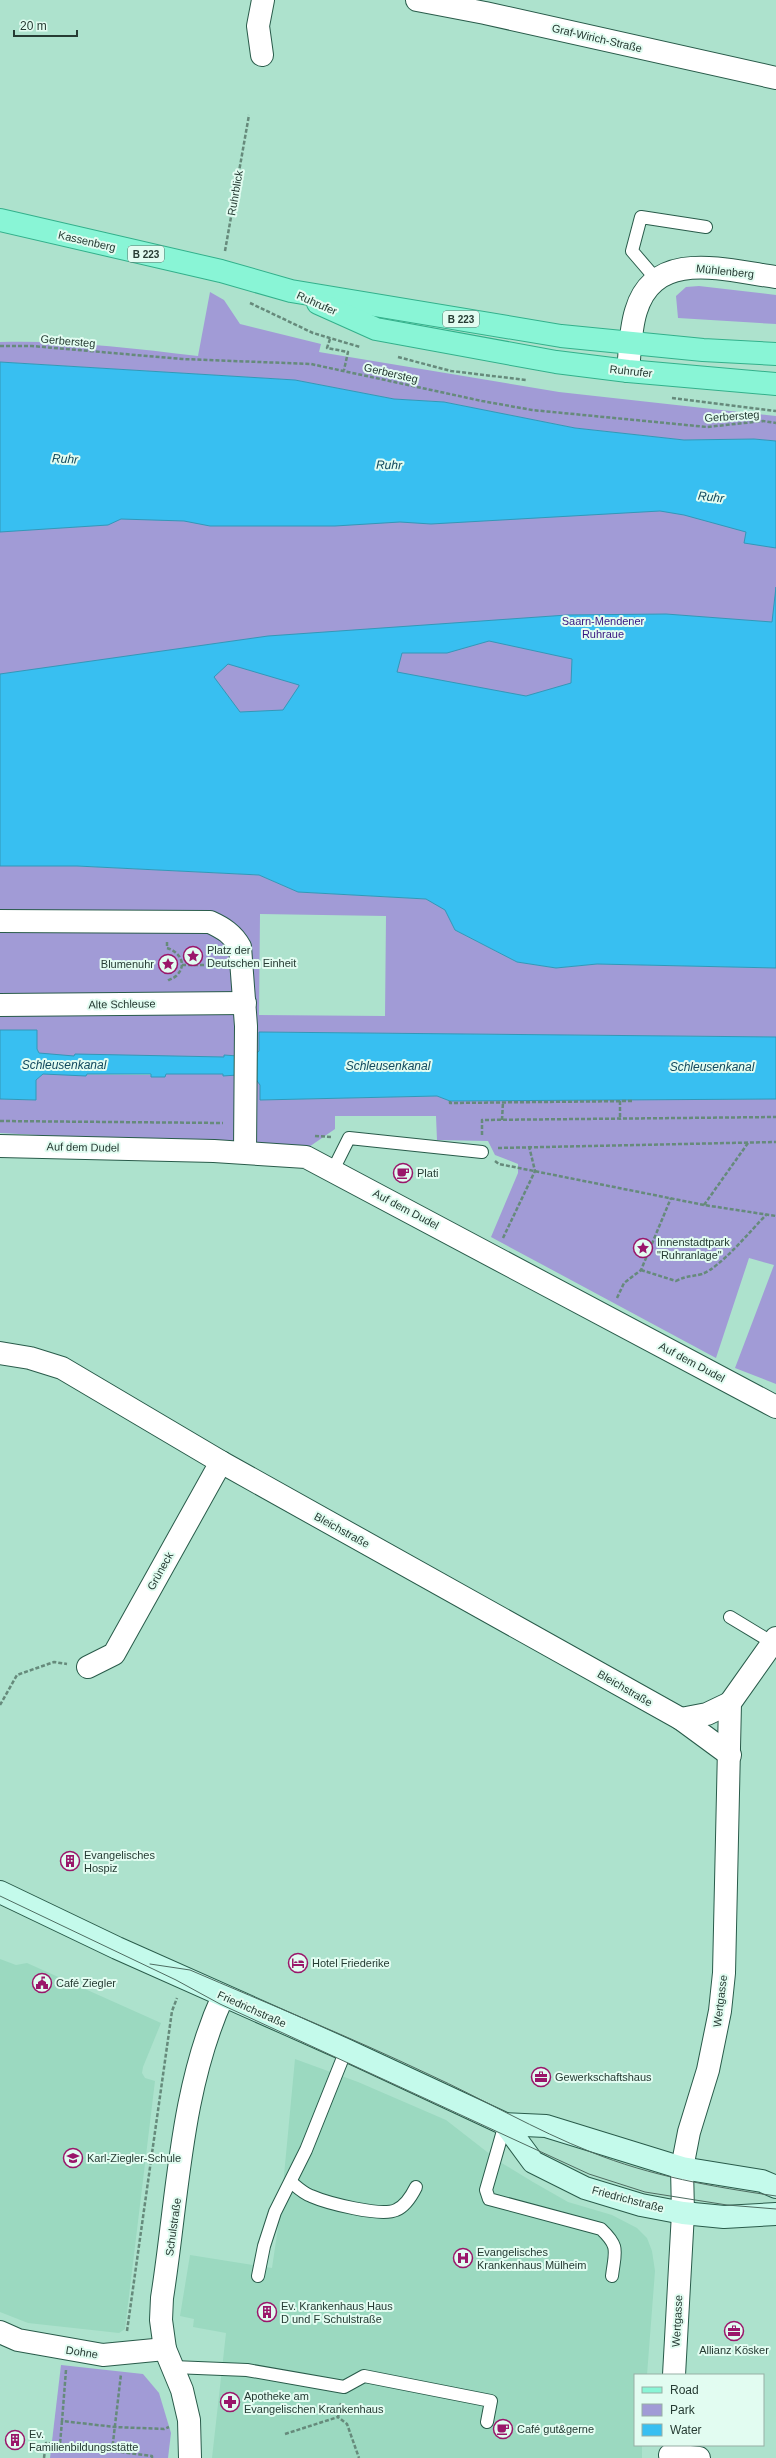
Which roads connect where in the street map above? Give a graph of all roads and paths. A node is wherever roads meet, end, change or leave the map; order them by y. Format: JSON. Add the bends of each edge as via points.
{"nodes":[{"id":1,"x":263,"y":0,"type":"edge"},
{"id":2,"x":417,"y":0,"type":"edge"},
{"id":3,"x":262,"y":55,"type":"dead end"},
{"id":4,"x":776,"y":78,"type":"edge"},
{"id":5,"x":249,"y":114,"type":"dead end"},
{"id":6,"x":0,"y":220,"type":"edge"},
{"id":7,"x":706,"y":227,"type":"dead end"},
{"id":8,"x":221,"y":272,"type":"junction"},
{"id":9,"x":776,"y":277,"type":"edge"},
{"id":10,"x":656,"y":279,"type":"junction"},
{"id":11,"x":291,"y":291,"type":"junction"},
{"id":12,"x":330,"y":339,"type":"dead end"},
{"id":13,"x":631,"y":342,"type":"junction"},
{"id":14,"x":0,"y":346,"type":"edge"},
{"id":15,"x":776,"y":354,"type":"edge"},
{"id":16,"x":344,"y":370,"type":"junction"},
{"id":17,"x":628,"y":371,"type":"junction"},
{"id":18,"x":776,"y":384,"type":"edge"},
{"id":19,"x":776,"y":423,"type":"edge"},
{"id":20,"x":0,"y":921,"type":"edge"},
{"id":21,"x":167,"y":948,"type":"dead end"},
{"id":22,"x":240,"y":950,"type":"junction"},
{"id":23,"x":182,"y":964,"type":"junction"},
{"id":24,"x":166,"y":980,"type":"dead end"},
{"id":25,"x":245,"y":1003,"type":"junction"},
{"id":26,"x":0,"y":1005,"type":"edge"},
{"id":27,"x":450,"y":1101,"type":"dead end"},
{"id":28,"x":620,"y":1101,"type":"junction"},
{"id":29,"x":633,"y":1101,"type":"dead end"},
{"id":30,"x":503,"y":1102,"type":"junction"},
{"id":31,"x":776,"y":1117,"type":"edge"},
{"id":32,"x":482,"y":1120,"type":"dead end"},
{"id":33,"x":502,"y":1120,"type":"junction"},
{"id":34,"x":620,"y":1120,"type":"junction"},
{"id":35,"x":0,"y":1121,"type":"edge"},
{"id":36,"x":246,"y":1128,"type":"junction"},
{"id":37,"x":776,"y":1142,"type":"edge"},
{"id":38,"x":748,"y":1143,"type":"junction"},
{"id":39,"x":0,"y":1146,"type":"edge"},
{"id":40,"x":529,"y":1146,"type":"junction"},
{"id":41,"x":245,"y":1152,"type":"junction"},
{"id":42,"x":482,"y":1152,"type":"junction"},
{"id":43,"x":333,"y":1170,"type":"junction"},
{"id":44,"x":535,"y":1171,"type":"junction"},
{"id":45,"x":671,"y":1198,"type":"junction"},
{"id":46,"x":704,"y":1204,"type":"junction"},
{"id":47,"x":766,"y":1215,"type":"junction"},
{"id":48,"x":776,"y":1216,"type":"edge"},
{"id":49,"x":495,"y":1257,"type":"junction"},
{"id":50,"x":641,"y":1270,"type":"junction"},
{"id":51,"x":607,"y":1318,"type":"junction"},
{"id":52,"x":0,"y":1352,"type":"edge"},
{"id":53,"x":776,"y":1407,"type":"edge"},
{"id":54,"x":221,"y":1462,"type":"junction"},
{"id":55,"x":730,"y":1617,"type":"dead end"},
{"id":56,"x":774,"y":1640,"type":"edge"},
{"id":57,"x":88,"y":1667,"type":"joint"},
{"id":58,"x":730,"y":1703,"type":"junction"},
{"id":59,"x":0,"y":1705,"type":"edge"},
{"id":60,"x":681,"y":1719,"type":"junction"},
{"id":61,"x":730,"y":1755,"type":"junction"},
{"id":62,"x":0,"y":1892,"type":"edge"},
{"id":63,"x":185,"y":1979,"type":"junction"},
{"id":64,"x":223,"y":1996,"type":"junction"},
{"id":65,"x":346,"y":2050,"type":"junction"},
{"id":66,"x":505,"y":2124,"type":"junction"},
{"id":67,"x":682,"y":2168,"type":"junction"},
{"id":68,"x":285,"y":2184,"type":"junction"},
{"id":69,"x":776,"y":2186,"type":"edge"},
{"id":70,"x":416,"y":2187,"type":"dead end"},
{"id":71,"x":683,"y":2213,"type":"junction"},
{"id":72,"x":776,"y":2214,"type":"edge"},
{"id":73,"x":258,"y":2276,"type":"dead end"},
{"id":74,"x":612,"y":2276,"type":"dead end"},
{"id":75,"x":0,"y":2332,"type":"edge"},
{"id":76,"x":68,"y":2350,"type":"junction"},
{"id":77,"x":124,"y":2353,"type":"junction"},
{"id":78,"x":169,"y":2358,"type":"junction"},
{"id":79,"x":674,"y":2374,"type":"edge"},
{"id":80,"x":344,"y":2387,"type":"junction"},
{"id":81,"x":338,"y":2418,"type":"junction"},
{"id":82,"x":189,"y":2420,"type":"junction"},
{"id":83,"x":62,"y":2421,"type":"junction"},
{"id":84,"x":487,"y":2422,"type":"dead end"},
{"id":85,"x":115,"y":2427,"type":"junction"},
{"id":86,"x":285,"y":2434,"type":"dead end"},
{"id":87,"x":60,"y":2444,"type":"junction"},
{"id":88,"x":112,"y":2451,"type":"junction"},
{"id":89,"x":670,"y":2453,"type":"edge"},
{"id":90,"x":44,"y":2458,"type":"edge"},
{"id":91,"x":152,"y":2458,"type":"edge"},
{"id":92,"x":190,"y":2458,"type":"edge"},
{"id":93,"x":359,"y":2458,"type":"edge"},
{"id":94,"x":699,"y":2458,"type":"edge"}],
"edges":[{"from":1,"to":3,"type":"street","via":[[258,26]]},
{"from":2,"to":4,"type":"street","name":"Graf-Wirich-Straße","via":[[485,12]]},
{"from":5,"to":8,"type":"path","name":"Ruhrblick"},
{"from":6,"to":8,"type":"main road","name":"Kassenberg","number":"B 223"},
{"from":7,"to":10,"type":"lane","via":[[641,217],[632,251]]},
{"from":8,"to":11,"type":"main road","name":"Kassenberg","number":"B 223"},
{"from":9,"to":10,"type":"street","name":"Mühlenberg","via":[[694,267],[671,271]]},
{"from":10,"to":13,"type":"street","name":"Mühlenberg","via":[[642,295],[636,311]]},
{"from":11,"to":13,"type":"main road","name":"Ruhrufer","number":"B 223","via":[[561,336]]},
{"from":11,"to":17,"type":"main road","name":"Ruhrufer","number":"B 223","via":[[376,329],[556,362]]},
{"from":12,"to":16,"type":"path","via":[[327,348],[348,352]]},
{"from":13,"to":15,"type":"main road","name":"Ruhrufer","number":"B 223","via":[[703,350]]},
{"from":13,"to":17,"type":"street","name":"Mühlenberg"},
{"from":14,"to":16,"type":"path","name":"Gerbersteg","via":[[32,346],[182,359],[311,364]]},
{"from":16,"to":19,"type":"path","name":"Gerbersteg","via":[[474,400],[532,410],[707,427],[763,421]]},
{"from":17,"to":18,"type":"main road","name":"Ruhrufer","number":"B 223"},
{"from":20,"to":22,"type":"street","via":[[210,922],[224,928]]},
{"from":21,"to":23,"type":"path","via":[[175,950],[181,956]]},
{"from":22,"to":23,"type":"path"},
{"from":22,"to":25,"type":"street"},
{"from":23,"to":24,"type":"path","via":[[180,972],[174,978]]},
{"from":25,"to":26,"type":"street","name":"Alte Schleuse"},
{"from":25,"to":36,"type":"street"},
{"from":27,"to":30,"type":"path"},
{"from":28,"to":29,"type":"path"},
{"from":28,"to":30,"type":"path"},
{"from":28,"to":34,"type":"path"},
{"from":30,"to":33,"type":"path"},
{"from":31,"to":34,"type":"path"},
{"from":32,"to":33,"type":"path"},
{"from":33,"to":34,"type":"path"},
{"from":35,"to":36,"type":"path","via":[[217,1122]]},
{"from":36,"to":41,"type":"street"},
{"from":37,"to":38,"type":"path"},
{"from":38,"to":40,"type":"path"},
{"from":38,"to":46,"type":"path"},
{"from":39,"to":41,"type":"street","name":"Auf dem Dudel"},
{"from":40,"to":42,"type":"path","via":[[504,1147]]},
{"from":40,"to":44,"type":"path"},
{"from":41,"to":43,"type":"street","name":"Auf dem Dudel","via":[[306,1157]]},
{"from":42,"to":43,"type":"lane","via":[[349,1138]]},
{"from":42,"to":44,"type":"path","via":[[499,1164]]},
{"from":43,"to":49,"type":"street","name":"Auf dem Dudel"},
{"from":44,"to":45,"type":"path"},
{"from":44,"to":49,"type":"path"},
{"from":45,"to":46,"type":"path"},
{"from":45,"to":50,"type":"path"},
{"from":46,"to":47,"type":"path"},
{"from":47,"to":48,"type":"path"},
{"from":47,"to":50,"type":"path","via":[[719,1262],[702,1274],[688,1275],[676,1281],[662,1279]]},
{"from":49,"to":51,"type":"street","name":"Auf dem Dudel"},
{"from":50,"to":51,"type":"path","via":[[624,1283]]},
{"from":51,"to":53,"type":"street","name":"Auf dem Dudel"},
{"from":52,"to":54,"type":"street","name":"Bleichstraße","via":[[62,1368]]},
{"from":54,"to":57,"type":"street","name":"Grüneck","via":[[114,1654]]},
{"from":54,"to":60,"type":"street","name":"Bleichstraße"},
{"from":55,"to":56,"type":"lane"},
{"from":56,"to":58,"type":"street"},
{"from":57,"to":59,"type":"path","via":[[54,1662],[17,1675]]},
{"from":58,"to":60,"type":"street","via":[[707,1714]]},
{"from":58,"to":61,"type":"street","name":"Wertgasse"},
{"from":60,"to":61,"type":"street","name":"Bleichstraße"},
{"from":61,"to":67,"type":"street","name":"Wertgasse","via":[[724,1973],[720,2011],[708,2070],[689,2132]]},
{"from":62,"to":63,"type":"main road","name":"Friedrichstraße"},
{"from":63,"to":64,"type":"main road","name":"Friedrichstraße"},
{"from":63,"to":77,"type":"path","via":[[172,2011]]},
{"from":64,"to":65,"type":"main road","name":"Friedrichstraße"},
{"from":64,"to":78,"type":"street","name":"Schulstraße","via":[[204,2047],[190,2104],[162,2298],[161,2320]]},
{"from":65,"to":66,"type":"main road","name":"Friedrichstraße"},
{"from":65,"to":68,"type":"lane"},
{"from":66,"to":67,"type":"main road","name":"Friedrichstraße","via":[[546,2126]]},
{"from":66,"to":71,"type":"main road","name":"Friedrichstraße","via":[[533,2162],[585,2188],[641,2205]]},
{"from":66,"to":74,"type":"lane","via":[[486,2190],[489,2199],[601,2229],[613,2240],[615,2251]]},
{"from":67,"to":69,"type":"main road","name":"Friedrichstraße"},
{"from":67,"to":71,"type":"street","name":"Wertgasse"},
{"from":68,"to":70,"type":"lane","via":[[328,2202],[382,2212],[395,2210],[403,2205]]},
{"from":68,"to":73,"type":"lane","via":[[264,2246]]},
{"from":71,"to":72,"type":"main road","name":"Friedrichstraße","via":[[724,2217]]},
{"from":71,"to":79,"type":"street","name":"Wertgasse"},
{"from":75,"to":76,"type":"street","name":"Dohne","via":[[18,2340]]},
{"from":76,"to":77,"type":"street","name":"Dohne","via":[[103,2355]]},
{"from":76,"to":83,"type":"path"},
{"from":77,"to":78,"type":"street","name":"Dohne"},
{"from":77,"to":85,"type":"path"},
{"from":78,"to":80,"type":"lane"},
{"from":78,"to":82,"type":"street","name":"Schulstraße","via":[[182,2390]]},
{"from":80,"to":81,"type":"path"},
{"from":80,"to":84,"type":"lane","via":[[364,2376],[491,2401]]},
{"from":81,"to":86,"type":"path"},
{"from":81,"to":93,"type":"path","via":[[347,2424]]},
{"from":82,"to":85,"type":"path","via":[[164,2429]]},
{"from":82,"to":92,"type":"street","name":"Schulstraße"},
{"from":83,"to":85,"type":"path"},
{"from":83,"to":87,"type":"path"},
{"from":85,"to":88,"type":"path"},
{"from":87,"to":88,"type":"path"},
{"from":87,"to":90,"type":"path","via":[[46,2443]]},
{"from":88,"to":91,"type":"path"},
{"from":89,"to":94,"type":"street"}]}
